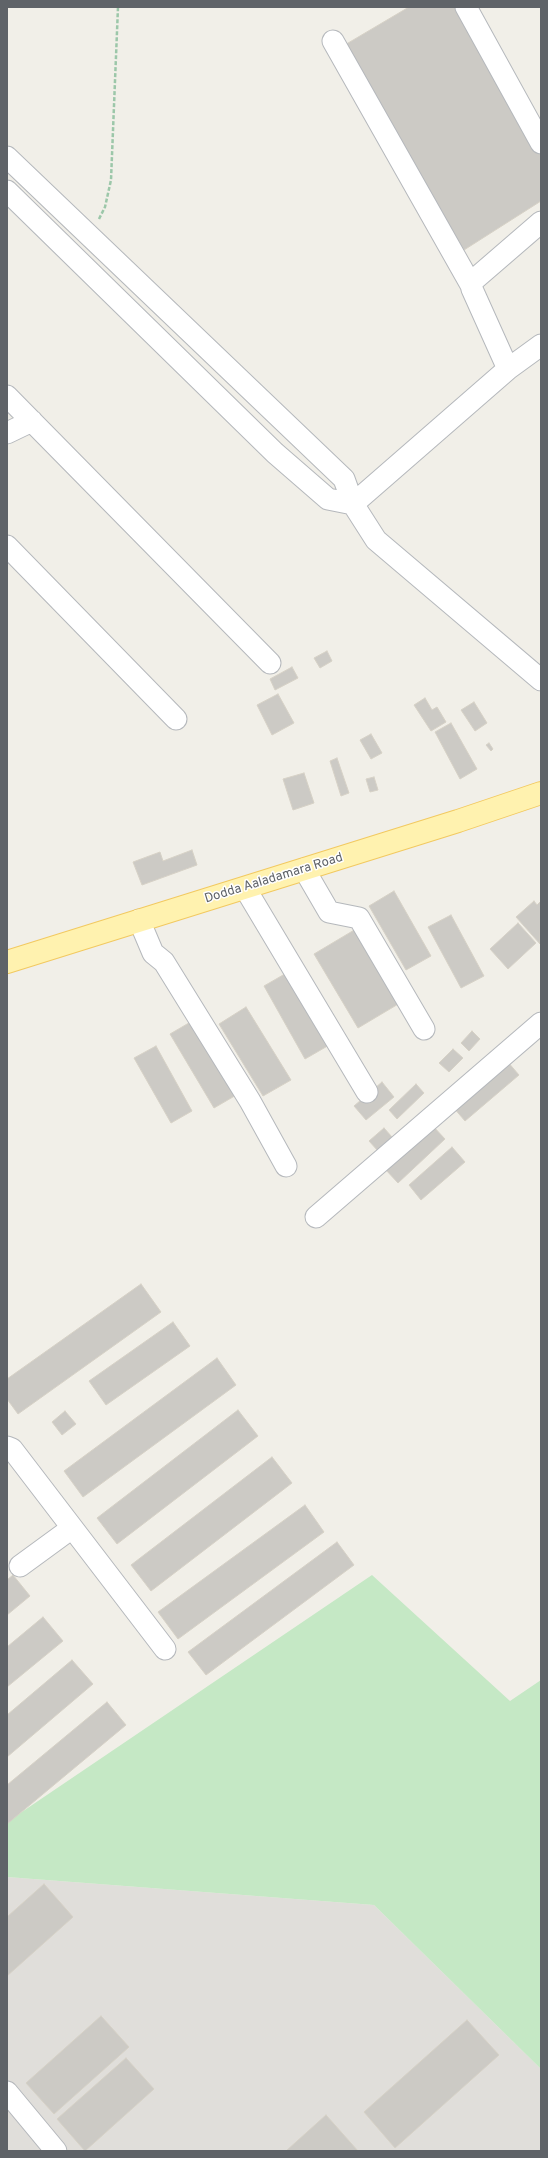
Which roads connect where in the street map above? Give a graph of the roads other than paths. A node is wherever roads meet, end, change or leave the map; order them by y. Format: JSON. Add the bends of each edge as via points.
{"nodes":[{"id":1,"x":466,"y":7,"type":"edge"},
{"id":2,"x":333,"y":41,"type":"dead end"},
{"id":3,"x":541,"y":143,"type":"edge"},
{"id":4,"x":7,"y":157,"type":"edge"},
{"id":5,"x":7,"y":191,"type":"edge"},
{"id":6,"x":541,"y":222,"type":"edge"},
{"id":7,"x":471,"y":285,"type":"junction"},
{"id":8,"x":541,"y":345,"type":"edge"},
{"id":9,"x":508,"y":369,"type":"junction"},
{"id":10,"x":7,"y":396,"type":"edge"},
{"id":11,"x":32,"y":422,"type":"junction"},
{"id":12,"x":7,"y":433,"type":"edge"},
{"id":13,"x":353,"y":504,"type":"junction"},
{"id":14,"x":7,"y":546,"type":"edge"},
{"id":15,"x":270,"y":663,"type":"dead end"},
{"id":16,"x":541,"y":680,"type":"edge"},
{"id":17,"x":176,"y":719,"type":"dead end"},
{"id":18,"x":541,"y":793,"type":"edge"},
{"id":19,"x":304,"y":869,"type":"junction"},
{"id":20,"x":244,"y":888,"type":"junction"},
{"id":21,"x":139,"y":920,"type":"junction"},
{"id":22,"x":7,"y":962,"type":"edge"},
{"id":23,"x":541,"y":1023,"type":"edge"},
{"id":24,"x":424,"y":1029,"type":"dead end"},
{"id":25,"x":367,"y":1092,"type":"dead end"},
{"id":26,"x":286,"y":1166,"type":"dead end"},
{"id":27,"x":316,"y":1217,"type":"dead end"},
{"id":28,"x":7,"y":1447,"type":"edge"},
{"id":29,"x":72,"y":1528,"type":"junction"},
{"id":30,"x":20,"y":1566,"type":"dead end"},
{"id":31,"x":165,"y":1649,"type":"dead end"},
{"id":32,"x":7,"y":2092,"type":"edge"},
{"id":33,"x":56,"y":2151,"type":"edge"}],
"edges":[{"from":1,"to":3,"type":"street"},
{"from":2,"to":7,"type":"street"},
{"from":4,"to":13,"type":"street","via":[[344,479]]},
{"from":5,"to":13,"type":"street","via":[[275,453],[328,499]]},
{"from":6,"to":7,"type":"street"},
{"from":7,"to":9,"type":"street"},
{"from":8,"to":9,"type":"street"},
{"from":9,"to":13,"type":"street"},
{"from":10,"to":11,"type":"street"},
{"from":11,"to":12,"type":"street"},
{"from":11,"to":15,"type":"street"},
{"from":13,"to":16,"type":"street","via":[[376,540]]},
{"from":14,"to":17,"type":"street"},
{"from":18,"to":19,"type":"main road","name":"Dodda Aaladamara Road"},
{"from":19,"to":20,"type":"main road","name":"Dodda Aaladamara Road"},
{"from":19,"to":24,"type":"street","via":[[329,912],[359,918]]},
{"from":20,"to":21,"type":"main road","name":"Dodda Aaladamara Road"},
{"from":20,"to":25,"type":"street"},
{"from":21,"to":22,"type":"main road","name":"Dodda Aaladamara Road"},
{"from":21,"to":26,"type":"street","via":[[153,953],[164,962],[250,1101]]},
{"from":23,"to":27,"type":"street"},
{"from":28,"to":29,"type":"street","via":[[12,1450]]},
{"from":29,"to":30,"type":"street"},
{"from":29,"to":31,"type":"street"},
{"from":32,"to":33,"type":"street"}]}
